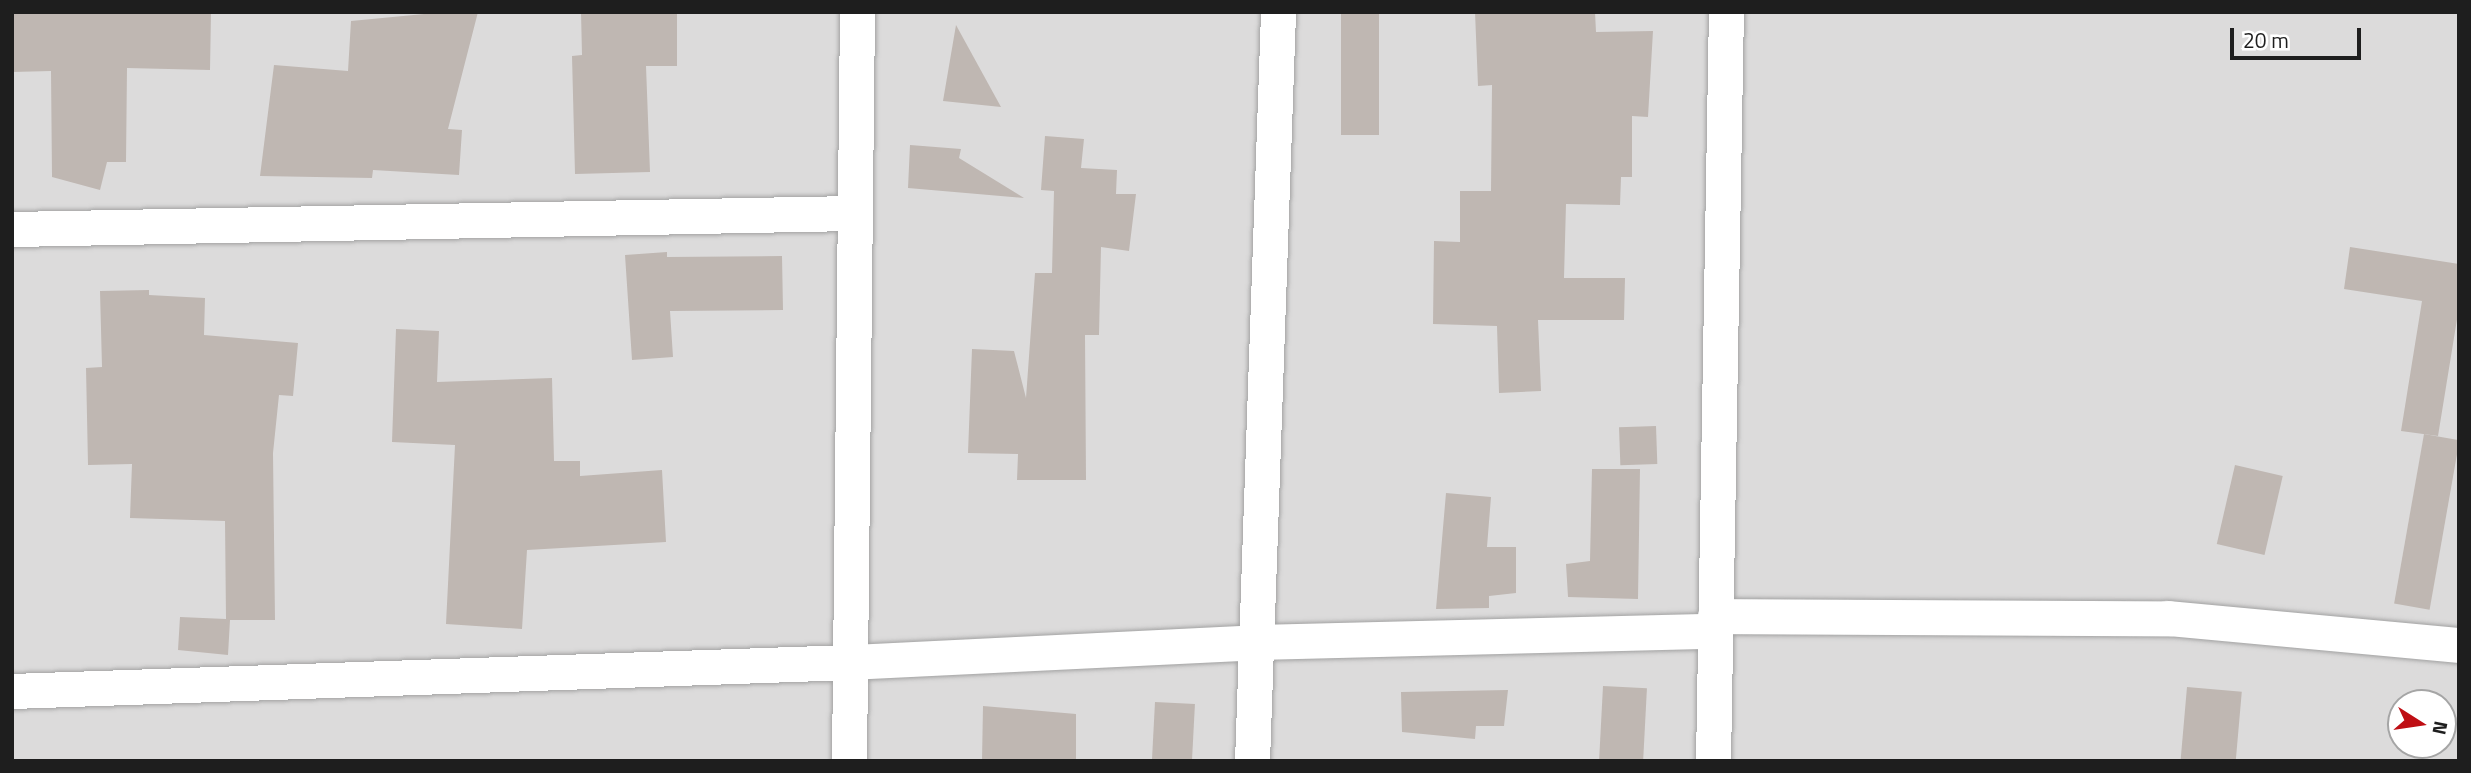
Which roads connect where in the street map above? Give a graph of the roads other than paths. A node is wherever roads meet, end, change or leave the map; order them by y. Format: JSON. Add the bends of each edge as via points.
{"nodes":[{"id":1,"x":857,"y":12,"type":"edge"},
{"id":2,"x":1278,"y":12,"type":"edge"},
{"id":3,"x":1726,"y":12,"type":"edge"},
{"id":4,"x":852,"y":213,"type":"junction"},
{"id":5,"x":12,"y":229,"type":"edge"},
{"id":6,"x":1715,"y":624,"type":"junction"},
{"id":7,"x":1254,"y":642,"type":"junction"},
{"id":8,"x":2459,"y":645,"type":"edge"},
{"id":9,"x":850,"y":662,"type":"junction"},
{"id":10,"x":12,"y":691,"type":"edge"},
{"id":11,"x":849,"y":761,"type":"edge"},
{"id":12,"x":1252,"y":761,"type":"edge"},
{"id":13,"x":1713,"y":761,"type":"edge"}],
"edges":[{"from":1,"to":4,"type":"street"},
{"from":2,"to":7,"type":"street"},
{"from":3,"to":6,"type":"street"},
{"from":4,"to":5,"type":"street"},
{"from":4,"to":9,"type":"street"},
{"from":6,"to":7,"type":"street"},
{"from":6,"to":8,"type":"street","via":[[2168,618]]},
{"from":6,"to":13,"type":"street"},
{"from":7,"to":9,"type":"street"},
{"from":7,"to":12,"type":"street"},
{"from":9,"to":10,"type":"street"},
{"from":9,"to":11,"type":"street"}]}
